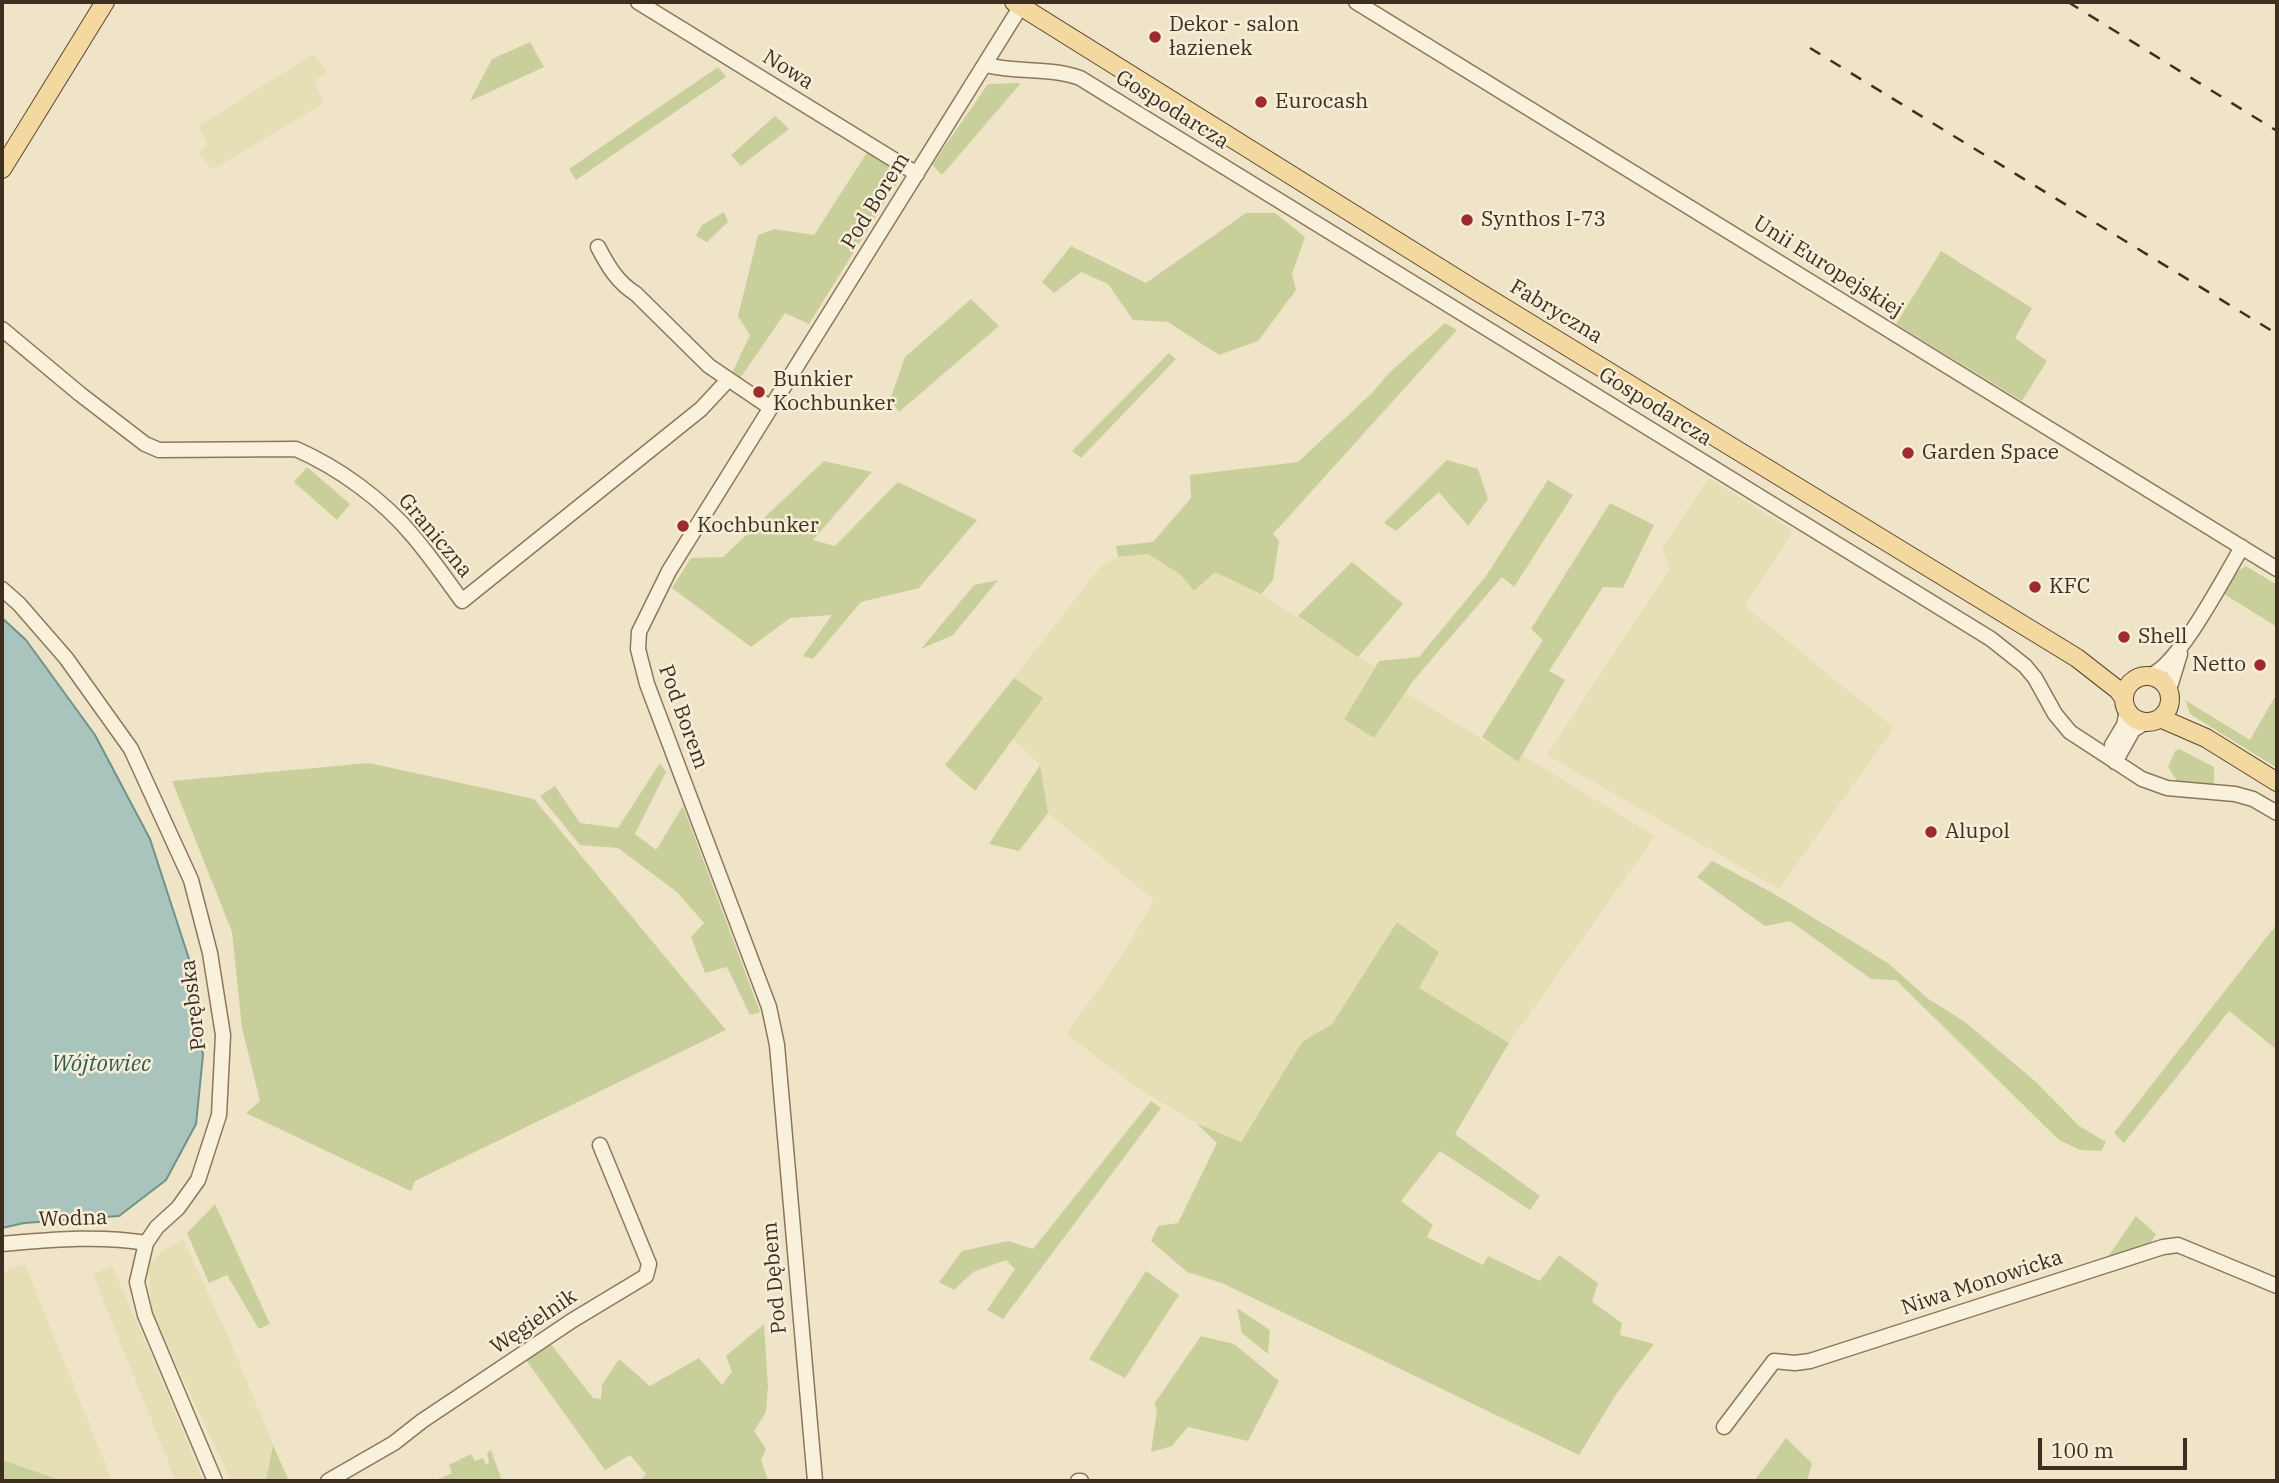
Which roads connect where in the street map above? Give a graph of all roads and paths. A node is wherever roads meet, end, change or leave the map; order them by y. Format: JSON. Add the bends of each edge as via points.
{"nodes":[{"id":1,"x":104,"y":2,"type":"edge"},
{"id":2,"x":638,"y":2,"type":"edge"},
{"id":3,"x":1356,"y":2,"type":"edge"},
{"id":4,"x":1017,"y":4,"type":"edge"},
{"id":5,"x":986,"y":65,"type":"junction"},
{"id":6,"x":2,"y":169,"type":"edge"},
{"id":7,"x":917,"y":174,"type":"junction"},
{"id":8,"x":598,"y":247,"type":"dead end"},
{"id":9,"x":2,"y":329,"type":"edge"},
{"id":10,"x":728,"y":380,"type":"junction"},
{"id":11,"x":771,"y":408,"type":"junction"},
{"id":12,"x":2242,"y":547,"type":"junction"},
{"id":13,"x":2277,"y":569,"type":"edge"},
{"id":14,"x":2,"y":589,"type":"edge"},
{"id":15,"x":2185,"y":640,"type":"junction"},
{"id":16,"x":2077,"y":658,"type":"junction"},
{"id":17,"x":2151,"y":676,"type":"junction"},
{"id":18,"x":2132,"y":680,"type":"junction"},
{"id":19,"x":2125,"y":704,"type":"junction"},
{"id":20,"x":2161,"y":709,"type":"junction"},
{"id":21,"x":2110,"y":758,"type":"junction"},
{"id":22,"x":2277,"y":782,"type":"edge"},
{"id":23,"x":2277,"y":813,"type":"edge"},
{"id":24,"x":778,"y":1072,"type":"joint"},
{"id":25,"x":600,"y":1145,"type":"dead end"},
{"id":26,"x":146,"y":1243,"type":"junction"},
{"id":27,"x":2,"y":1244,"type":"edge"},
{"id":28,"x":2277,"y":1286,"type":"edge"},
{"id":29,"x":1724,"y":1427,"type":"dead end"},
{"id":30,"x":215,"y":1481,"type":"edge"},
{"id":31,"x":328,"y":1481,"type":"edge"},
{"id":32,"x":815,"y":1481,"type":"edge"}],
"edges":[{"from":1,"to":6,"type":"main road"},
{"from":2,"to":7,"type":"street","name":"Nowa"},
{"from":3,"to":12,"type":"street","name":"Unii Europejskiej"},
{"from":4,"to":5,"type":"street","name":"Pod Borem"},
{"from":4,"to":16,"type":"main road","name":"Fabryczna"},
{"from":5,"to":7,"type":"street","name":"Pod Borem"},
{"from":5,"to":21,"type":"street","name":"Gospodarcza","via":[[1050,70],[1080,78],[1991,639],[2025,666],[2070,732]]},
{"from":7,"to":11,"type":"street","name":"Pod Borem"},
{"from":8,"to":10,"type":"street","via":[[623,285]]},
{"from":9,"to":10,"type":"street","name":"Graniczna","via":[[80,394],[159,450],[296,449],[316,458],[383,505],[462,601],[701,409]]},
{"from":10,"to":11,"type":"street"},
{"from":11,"to":24,"type":"street","name":"Pod Borem","via":[[669,571],[639,632],[638,649],[647,684],[769,1007]]},
{"from":12,"to":13,"type":"street","name":"Unii Europejskiej"},
{"from":12,"to":15,"type":"street"},
{"from":14,"to":26,"type":"street","name":"Porębska","via":[[65,659],[131,749],[191,880],[211,953],[223,1035],[219,1115],[198,1180]]},
{"from":15,"to":17,"type":"street"},
{"from":15,"to":20,"type":"street"},
{"from":16,"to":18,"type":"main road","name":"Fabryczna"},
{"from":16,"to":19,"type":"main road","name":"Fabryczna","via":[[2118,690]]},
{"from":17,"to":18,"type":"main road"},
{"from":17,"to":20,"type":"main road","via":[[2162,680]]},
{"from":18,"to":19,"type":"main road","via":[[2126,687]]},
{"from":19,"to":20,"type":"main road","via":[[2135,719]]},
{"from":19,"to":21,"type":"street","via":[[2124,725]]},
{"from":20,"to":21,"type":"street","via":[[2133,730]]},
{"from":20,"to":22,"type":"main road"},
{"from":21,"to":23,"type":"street","name":"Gospodarcza","via":[[2142,779],[2167,788],[2235,794]]},
{"from":24,"to":32,"type":"street","name":"Pod Dębem"},
{"from":25,"to":31,"type":"street","name":"Węgielnik","via":[[649,1264],[646,1276],[573,1320],[394,1443]]},
{"from":26,"to":27,"type":"street","name":"Wodna","via":[[76,1238]]},
{"from":26,"to":30,"type":"street","name":"Porębska","via":[[137,1282],[142,1305]]},
{"from":28,"to":29,"type":"street","name":"Niwa Monowicka","via":[[2178,1245],[2163,1247],[1810,1361],[1774,1361]]}]}
